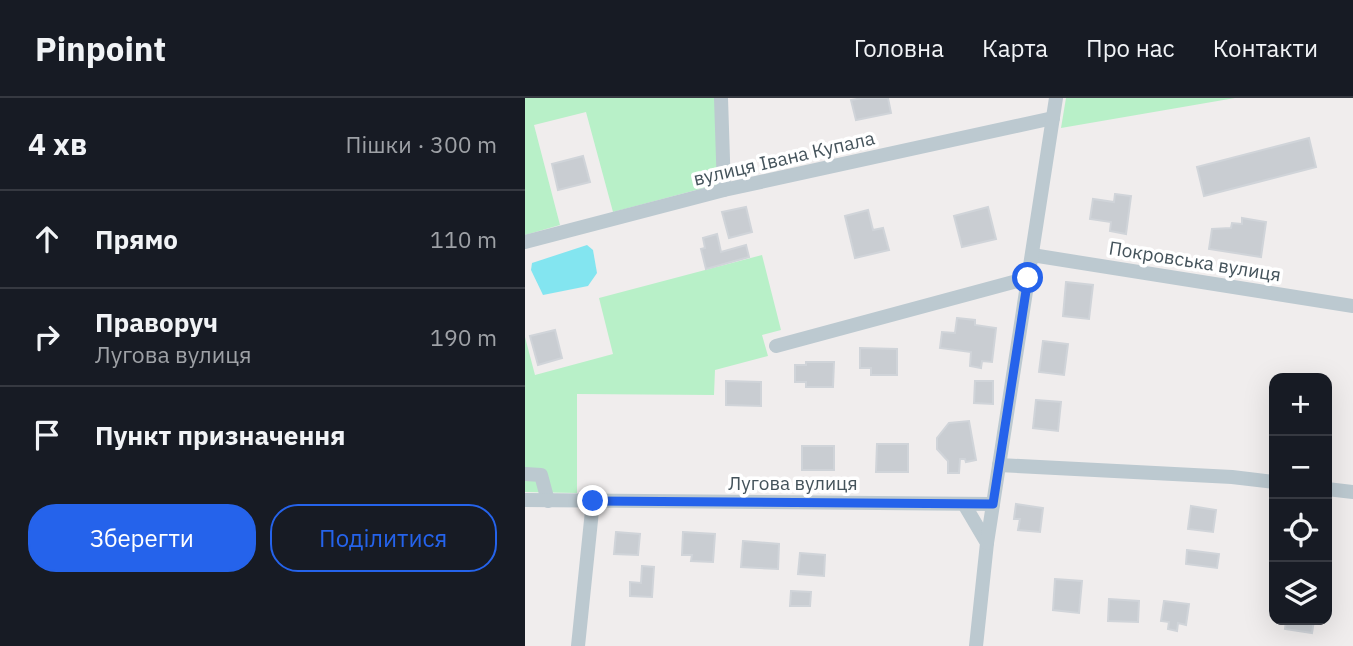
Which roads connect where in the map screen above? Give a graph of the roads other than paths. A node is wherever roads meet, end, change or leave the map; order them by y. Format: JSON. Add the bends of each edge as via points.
{"nodes":[{"id":1,"x":721,"y":98,"type":"edge"},
{"id":2,"x":1056,"y":98,"type":"edge"},
{"id":3,"x":1053,"y":118,"type":"junction"},
{"id":4,"x":724,"y":190,"type":"junction"},
{"id":5,"x":525,"y":242,"type":"edge"},
{"id":6,"x":1032,"y":254,"type":"junction"},
{"id":7,"x":1028,"y":278,"type":"junction"},
{"id":8,"x":1353,"y":306,"type":"edge"},
{"id":9,"x":776,"y":346,"type":"dead end"},
{"id":10,"x":999,"y":465,"type":"junction"},
{"id":11,"x":525,"y":474,"type":"edge"},
{"id":12,"x":1269,"y":481,"type":"edge"},
{"id":13,"x":1332,"y":490,"type":"edge"},
{"id":14,"x":1353,"y":492,"type":"edge"},
{"id":15,"x":525,"y":500,"type":"edge"},
{"id":16,"x":548,"y":500,"type":"junction"},
{"id":17,"x":593,"y":501,"type":"junction"},
{"id":18,"x":964,"y":504,"type":"junction"},
{"id":19,"x":993,"y":504,"type":"junction"},
{"id":20,"x":987,"y":543,"type":"junction"},
{"id":21,"x":578,"y":646,"type":"edge"},
{"id":22,"x":977,"y":646,"type":"edge"}],
"edges":[{"from":1,"to":4,"type":"street"},
{"from":2,"to":3,"type":"street"},
{"from":3,"to":4,"type":"street","name":"вулиця Івана Купала"},
{"from":3,"to":6,"type":"street"},
{"from":4,"to":5,"type":"street","name":"вулиця Івана Купала"},
{"from":6,"to":7,"type":"street"},
{"from":6,"to":8,"type":"street","name":"Покровська вулиця"},
{"from":7,"to":9,"type":"street"},
{"from":7,"to":10,"type":"street"},
{"from":10,"to":12,"type":"street"},
{"from":10,"to":19,"type":"street"},
{"from":11,"to":16,"type":"street","via":[[541,475]]},
{"from":13,"to":14,"type":"street"},
{"from":15,"to":16,"type":"street","name":"Лугова вулиця"},
{"from":16,"to":17,"type":"street","name":"Лугова вулиця"},
{"from":17,"to":18,"type":"street","name":"Лугова вулиця"},
{"from":17,"to":21,"type":"street"},
{"from":18,"to":19,"type":"street","name":"Лугова вулиця"},
{"from":18,"to":20,"type":"street"},
{"from":19,"to":20,"type":"street"},
{"from":20,"to":22,"type":"street"}]}
